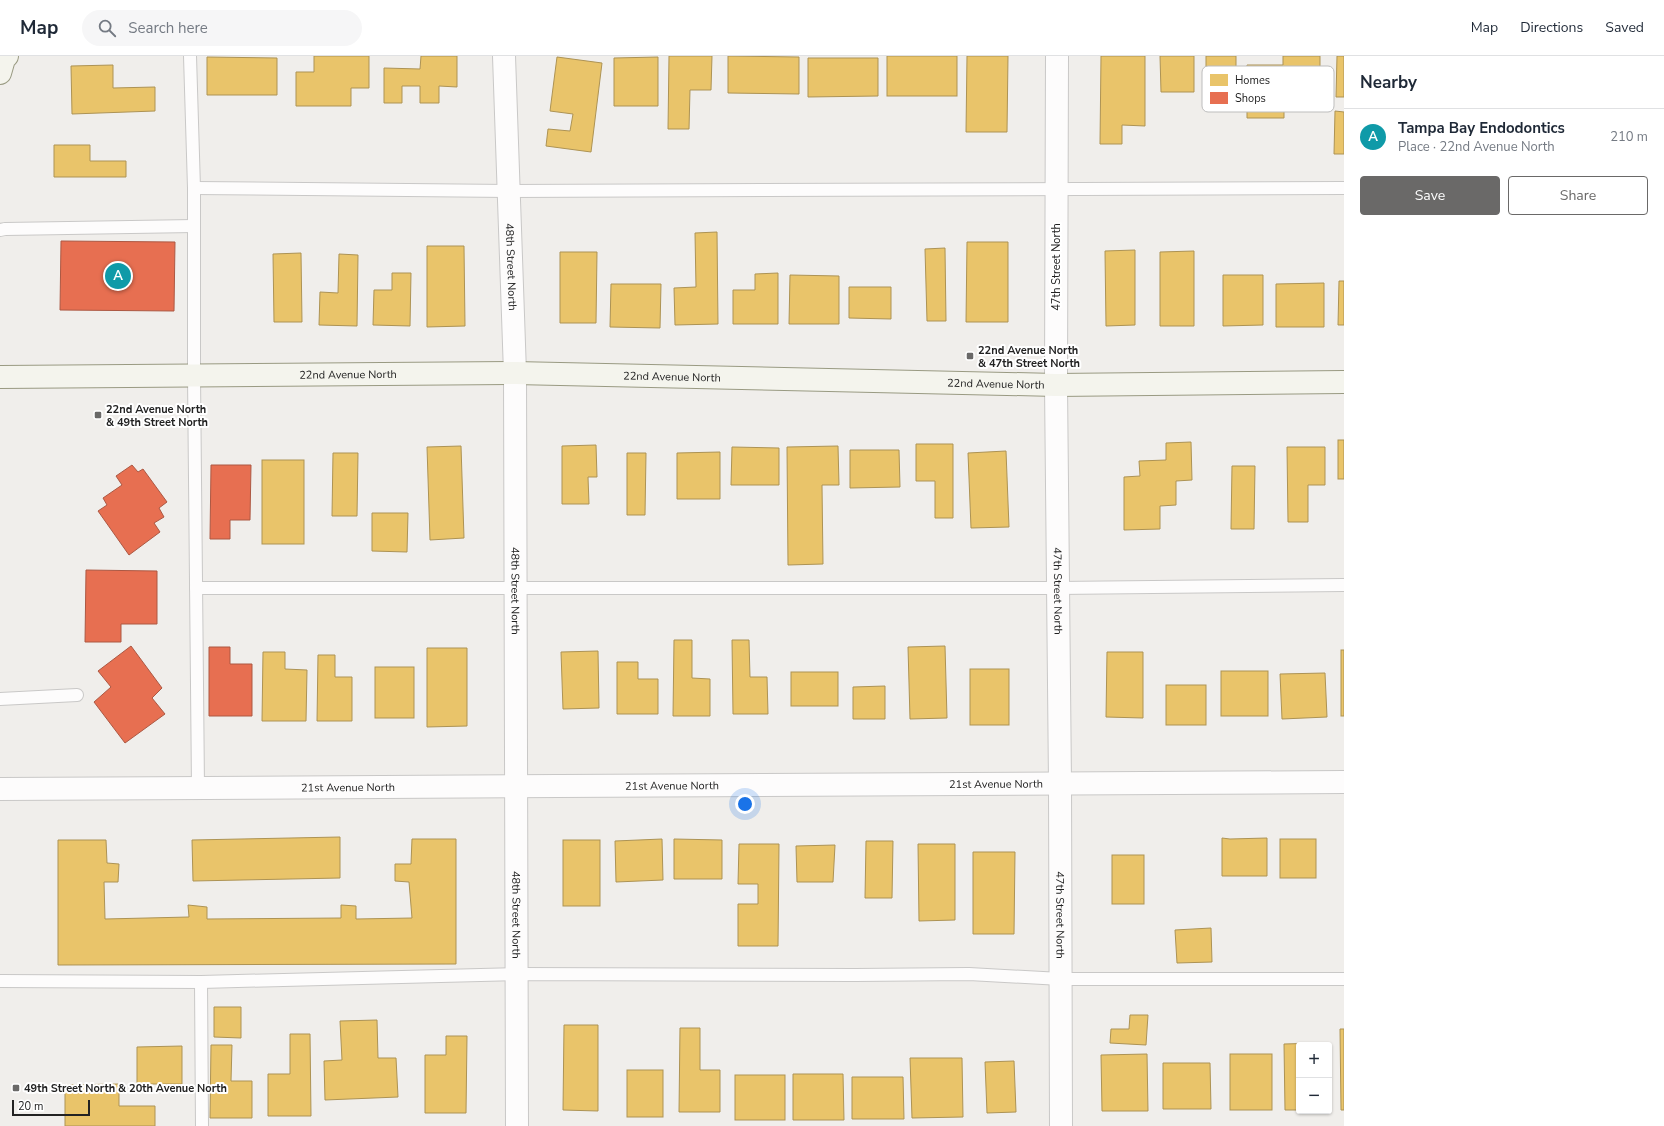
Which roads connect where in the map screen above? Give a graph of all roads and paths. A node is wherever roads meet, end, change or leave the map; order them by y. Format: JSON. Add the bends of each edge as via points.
{"nodes":[{"id":1,"x":7,"y":56,"type":"edge"},
{"id":2,"x":190,"y":56,"type":"edge"},
{"id":3,"x":504,"y":56,"type":"edge"},
{"id":4,"x":1057,"y":56,"type":"edge"},
{"id":5,"x":0,"y":73,"type":"edge"},
{"id":6,"x":194,"y":188,"type":"junction"},
{"id":7,"x":1344,"y":188,"type":"edge"},
{"id":8,"x":1056,"y":189,"type":"junction"},
{"id":9,"x":509,"y":191,"type":"junction"},
{"id":10,"x":194,"y":226,"type":"junction"},
{"id":11,"x":0,"y":230,"type":"edge"},
{"id":12,"x":515,"y":373,"type":"junction"},
{"id":13,"x":194,"y":376,"type":"junction"},
{"id":14,"x":0,"y":377,"type":"edge"},
{"id":15,"x":1344,"y":382,"type":"edge"},
{"id":16,"x":1056,"y":385,"type":"junction"},
{"id":17,"x":1344,"y":585,"type":"edge"},
{"id":18,"x":196,"y":588,"type":"junction"},
{"id":19,"x":515,"y":588,"type":"junction"},
{"id":20,"x":1058,"y":588,"type":"junction"},
{"id":21,"x":77,"y":695,"type":"dead end"},
{"id":22,"x":0,"y":699,"type":"edge"},
{"id":23,"x":1344,"y":782,"type":"edge"},
{"id":24,"x":1060,"y":783,"type":"junction"},
{"id":25,"x":516,"y":786,"type":"junction"},
{"id":26,"x":0,"y":788,"type":"edge"},
{"id":27,"x":198,"y":788,"type":"junction"},
{"id":28,"x":517,"y":974,"type":"junction"},
{"id":29,"x":1344,"y":978,"type":"edge"},
{"id":30,"x":1061,"y":979,"type":"junction"},
{"id":31,"x":0,"y":981,"type":"edge"},
{"id":32,"x":201,"y":982,"type":"junction"},
{"id":33,"x":202,"y":1126,"type":"edge"},
{"id":34,"x":517,"y":1126,"type":"edge"},
{"id":35,"x":1061,"y":1126,"type":"edge"}],
"edges":[{"from":1,"to":5,"type":"main road"},
{"from":2,"to":6,"type":"lane"},
{"from":3,"to":9,"type":"street","name":"48th Street North"},
{"from":4,"to":8,"type":"street","name":"47th Street North"},
{"from":6,"to":9,"type":"lane"},
{"from":6,"to":10,"type":"lane"},
{"from":7,"to":8,"type":"lane"},
{"from":8,"to":9,"type":"lane"},
{"from":8,"to":16,"type":"street","name":"47th Street North"},
{"from":9,"to":12,"type":"street","name":"48th Street North"},
{"from":10,"to":11,"type":"lane"},
{"from":10,"to":13,"type":"lane"},
{"from":12,"to":13,"type":"main road","name":"22nd Avenue North"},
{"from":12,"to":16,"type":"main road","name":"22nd Avenue North"},
{"from":12,"to":19,"type":"street","name":"48th Street North"},
{"from":13,"to":14,"type":"main road","name":"22nd Avenue North"},
{"from":13,"to":18,"type":"lane"},
{"from":15,"to":16,"type":"main road","name":"22nd Avenue North"},
{"from":16,"to":20,"type":"street","name":"47th Street North"},
{"from":17,"to":20,"type":"lane"},
{"from":18,"to":19,"type":"lane"},
{"from":18,"to":27,"type":"lane"},
{"from":19,"to":20,"type":"lane"},
{"from":19,"to":25,"type":"street","name":"48th Street North"},
{"from":20,"to":24,"type":"street","name":"47th Street North"},
{"from":21,"to":22,"type":"lane"},
{"from":23,"to":24,"type":"street","name":"21st Avenue North"},
{"from":24,"to":25,"type":"street","name":"21st Avenue North"},
{"from":24,"to":30,"type":"street","name":"47th Street North"},
{"from":25,"to":27,"type":"street","name":"21st Avenue North"},
{"from":25,"to":28,"type":"street","name":"48th Street North"},
{"from":26,"to":27,"type":"street","name":"21st Avenue North"},
{"from":28,"to":30,"type":"lane","via":[[969,974]]},
{"from":28,"to":32,"type":"lane"},
{"from":28,"to":34,"type":"street","name":"48th Street North"},
{"from":29,"to":30,"type":"lane"},
{"from":30,"to":35,"type":"street","name":"47th Street North"},
{"from":31,"to":32,"type":"lane"},
{"from":32,"to":33,"type":"lane"}]}
